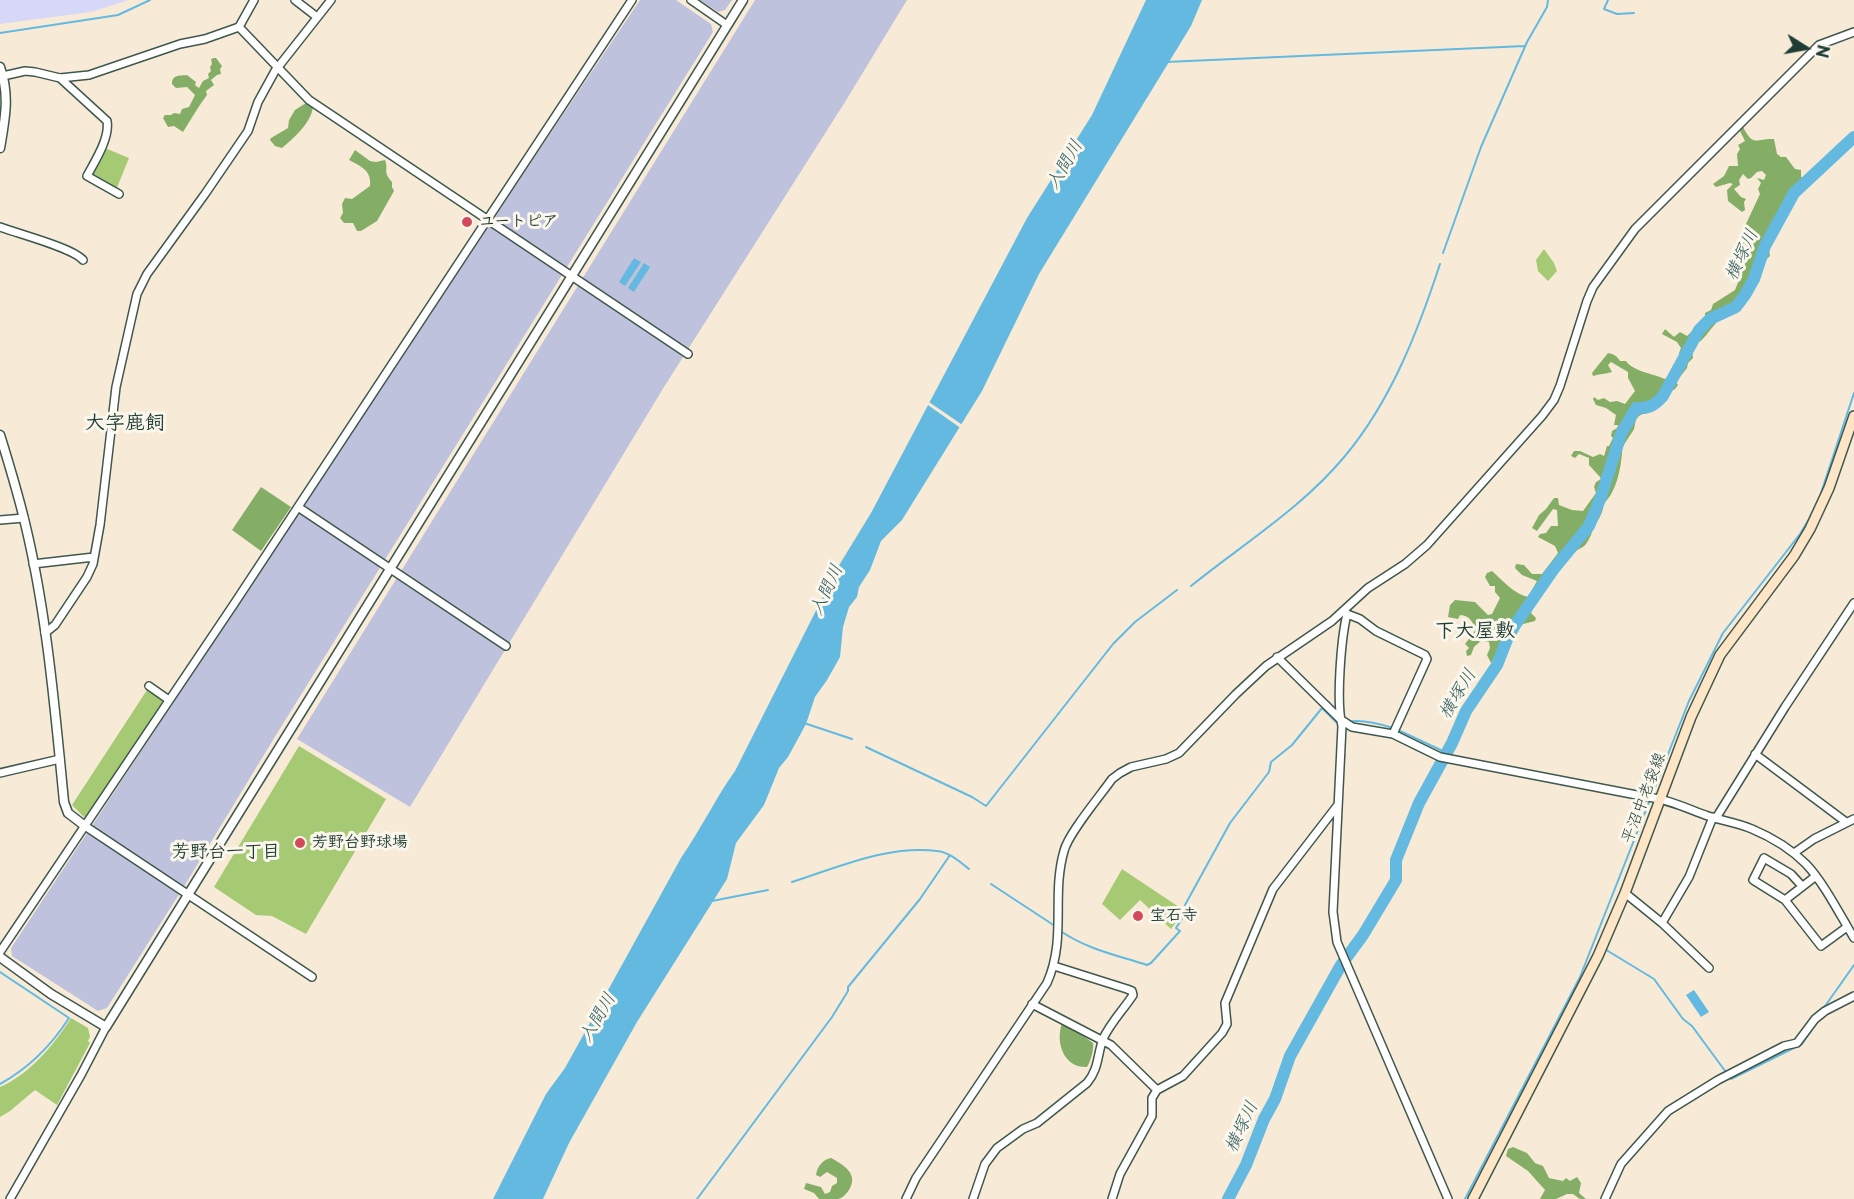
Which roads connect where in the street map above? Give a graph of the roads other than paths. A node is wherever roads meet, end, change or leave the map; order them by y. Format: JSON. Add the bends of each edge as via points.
{"nodes":[{"id":1,"x":254,"y":0,"type":"edge"},
{"id":2,"x":295,"y":0,"type":"edge"},
{"id":3,"x":331,"y":0,"type":"edge"},
{"id":4,"x":632,"y":0,"type":"edge"},
{"id":5,"x":691,"y":0,"type":"edge"},
{"id":6,"x":743,"y":0,"type":"edge"},
{"id":7,"x":317,"y":18,"type":"junction"},
{"id":8,"x":727,"y":25,"type":"junction"},
{"id":9,"x":239,"y":27,"type":"junction"},
{"id":10,"x":1854,"y":32,"type":"edge"},
{"id":11,"x":278,"y":67,"type":"junction"},
{"id":12,"x":2,"y":71,"type":"edge"},
{"id":13,"x":60,"y":78,"type":"junction"},
{"id":14,"x":0,"y":148,"type":"edge"},
{"id":15,"x":119,"y":194,"type":"dead end"},
{"id":16,"x":488,"y":220,"type":"junction"},
{"id":17,"x":0,"y":227,"type":"edge"},
{"id":18,"x":83,"y":260,"type":"dead end"},
{"id":19,"x":572,"y":276,"type":"junction"},
{"id":20,"x":688,"y":354,"type":"dead end"},
{"id":21,"x":1854,"y":416,"type":"edge"},
{"id":22,"x":0,"y":435,"type":"edge"},
{"id":23,"x":297,"y":507,"type":"junction"},
{"id":24,"x":24,"y":518,"type":"junction"},
{"id":25,"x":0,"y":520,"type":"edge"},
{"id":26,"x":94,"y":557,"type":"junction"},
{"id":27,"x":33,"y":564,"type":"junction"},
{"id":28,"x":390,"y":570,"type":"junction"},
{"id":29,"x":1854,"y":603,"type":"edge"},
{"id":30,"x":1346,"y":612,"type":"junction"},
{"id":31,"x":45,"y":633,"type":"junction"},
{"id":32,"x":506,"y":646,"type":"dead end"},
{"id":33,"x":1277,"y":657,"type":"junction"},
{"id":34,"x":149,"y":686,"type":"dead end"},
{"id":35,"x":170,"y":700,"type":"junction"},
{"id":36,"x":1340,"y":719,"type":"junction"},
{"id":37,"x":1394,"y":734,"type":"junction"},
{"id":38,"x":1755,"y":754,"type":"junction"},
{"id":39,"x":60,"y":759,"type":"junction"},
{"id":40,"x":0,"y":773,"type":"edge"},
{"id":41,"x":1660,"y":798,"type":"junction"},
{"id":42,"x":1337,"y":806,"type":"junction"},
{"id":43,"x":1714,"y":818,"type":"junction"},
{"id":44,"x":1854,"y":819,"type":"edge"},
{"id":45,"x":1846,"y":822,"type":"junction"},
{"id":46,"x":86,"y":826,"type":"junction"},
{"id":47,"x":1794,"y":853,"type":"junction"},
{"id":48,"x":1816,"y":876,"type":"junction"},
{"id":49,"x":1802,"y":886,"type":"junction"},
{"id":50,"x":1625,"y":893,"type":"junction"},
{"id":51,"x":188,"y":894,"type":"junction"},
{"id":52,"x":1785,"y":900,"type":"junction"},
{"id":53,"x":1662,"y":923,"type":"junction"},
{"id":54,"x":1847,"y":927,"type":"junction"},
{"id":55,"x":1854,"y":938,"type":"edge"},
{"id":56,"x":0,"y":952,"type":"edge"},
{"id":57,"x":0,"y":957,"type":"edge"},
{"id":58,"x":1054,"y":966,"type":"junction"},
{"id":59,"x":1709,"y":968,"type":"dead end"},
{"id":60,"x":312,"y":977,"type":"dead end"},
{"id":61,"x":1854,"y":996,"type":"edge"},
{"id":62,"x":1032,"y":1004,"type":"junction"},
{"id":63,"x":106,"y":1027,"type":"junction"},
{"id":64,"x":1103,"y":1040,"type":"junction"},
{"id":65,"x":1157,"y":1090,"type":"junction"},
{"id":66,"x":0,"y":1197,"type":"edge"},
{"id":67,"x":5,"y":1199,"type":"edge"},
{"id":68,"x":10,"y":1199,"type":"edge"},
{"id":69,"x":906,"y":1199,"type":"edge"},
{"id":70,"x":973,"y":1199,"type":"edge"},
{"id":71,"x":1112,"y":1199,"type":"edge"},
{"id":72,"x":1448,"y":1199,"type":"edge"},
{"id":73,"x":1473,"y":1199,"type":"edge"},
{"id":74,"x":1605,"y":1199,"type":"edge"}],
"edges":[{"from":1,"to":9,"type":"street"},
{"from":2,"to":7,"type":"street"},
{"from":3,"to":7,"type":"street"},
{"from":4,"to":16,"type":"street"},
{"from":5,"to":8,"type":"street"},
{"from":6,"to":8,"type":"street"},
{"from":7,"to":11,"type":"street"},
{"from":8,"to":19,"type":"street"},
{"from":9,"to":11,"type":"street"},
{"from":9,"to":13,"type":"street","via":[[108,70]]},
{"from":10,"to":30,"type":"street","via":[[1819,45],[1635,230],[1593,287],[1560,386],[1542,416],[1426,545],[1406,564],[1368,588]]},
{"from":11,"to":16,"type":"street","via":[[309,100]]},
{"from":11,"to":26,"type":"street","via":[[264,88],[248,131],[137,294],[116,387]]},
{"from":12,"to":13,"type":"street"},
{"from":12,"to":14,"type":"street","via":[[7,104]]},
{"from":13,"to":15,"type":"street","via":[[107,121],[104,145],[87,176]]},
{"from":16,"to":19,"type":"street"},
{"from":16,"to":23,"type":"street"},
{"from":17,"to":18,"type":"street","via":[[66,248]]},
{"from":19,"to":20,"type":"street"},
{"from":19,"to":28,"type":"street"},
{"from":21,"to":41,"type":"main road","name":"平沼中老袋線","via":[[1810,530],[1720,655]]},
{"from":22,"to":24,"type":"street"},
{"from":23,"to":28,"type":"street"},
{"from":23,"to":35,"type":"street"},
{"from":24,"to":25,"type":"street"},
{"from":24,"to":27,"type":"street"},
{"from":26,"to":27,"type":"street"},
{"from":26,"to":31,"type":"street","via":[[87,577],[55,625]]},
{"from":27,"to":31,"type":"street"},
{"from":28,"to":32,"type":"street"},
{"from":28,"to":51,"type":"street"},
{"from":29,"to":38,"type":"street"},
{"from":30,"to":33,"type":"street"},
{"from":30,"to":36,"type":"street"},
{"from":30,"to":37,"type":"street","via":[[1428,659]]},
{"from":31,"to":39,"type":"street"},
{"from":33,"to":36,"type":"street"},
{"from":33,"to":58,"type":"street","via":[[1179,753],[1119,772],[1106,788],[1063,853]]},
{"from":34,"to":35,"type":"street"},
{"from":35,"to":46,"type":"street"},
{"from":36,"to":37,"type":"street","via":[[1352,727]]},
{"from":36,"to":42,"type":"street"},
{"from":37,"to":41,"type":"street","via":[[1440,757]]},
{"from":38,"to":43,"type":"street"},
{"from":38,"to":45,"type":"street"},
{"from":39,"to":40,"type":"street"},
{"from":39,"to":46,"type":"street","via":[[68,813]]},
{"from":41,"to":43,"type":"street"},
{"from":41,"to":50,"type":"main road","name":"平沼中老袋線"},
{"from":42,"to":65,"type":"street","via":[[1273,890],[1225,1003],[1227,1024],[1222,1033],[1183,1076]]},
{"from":42,"to":72,"type":"street","via":[[1333,912],[1338,942]]},
{"from":43,"to":47,"type":"street","via":[[1751,829]]},
{"from":43,"to":53,"type":"street","via":[[1689,877]]},
{"from":44,"to":45,"type":"street"},
{"from":45,"to":47,"type":"street"},
{"from":46,"to":51,"type":"street"},
{"from":46,"to":56,"type":"street"},
{"from":47,"to":48,"type":"street"},
{"from":48,"to":49,"type":"street"},
{"from":48,"to":54,"type":"street"},
{"from":49,"to":52,"type":"street"},
{"from":49,"to":52,"type":"street","via":[[1791,874],[1764,858],[1753,880]]},
{"from":50,"to":53,"type":"street"},
{"from":50,"to":73,"type":"main road","name":"平沼中老袋線","via":[[1572,1009]]},
{"from":51,"to":60,"type":"street"},
{"from":51,"to":63,"type":"street"},
{"from":52,"to":54,"type":"street","via":[[1821,946]]},
{"from":53,"to":59,"type":"street"},
{"from":54,"to":55,"type":"street"},
{"from":57,"to":63,"type":"street"},
{"from":58,"to":62,"type":"street"},
{"from":58,"to":64,"type":"street","via":[[1132,991]]},
{"from":61,"to":74,"type":"street","via":[[1815,1019],[1797,1043],[1718,1080],[1668,1111],[1622,1164]]},
{"from":62,"to":64,"type":"street"},
{"from":62,"to":69,"type":"street"},
{"from":63,"to":68,"type":"street"},
{"from":64,"to":65,"type":"street"},
{"from":64,"to":70,"type":"street","via":[[1093,1076],[1037,1123],[997,1148],[985,1164]]},
{"from":65,"to":71,"type":"street","via":[[1152,1098],[1152,1116],[1120,1174]]},
{"from":66,"to":67,"type":"street"}]}
